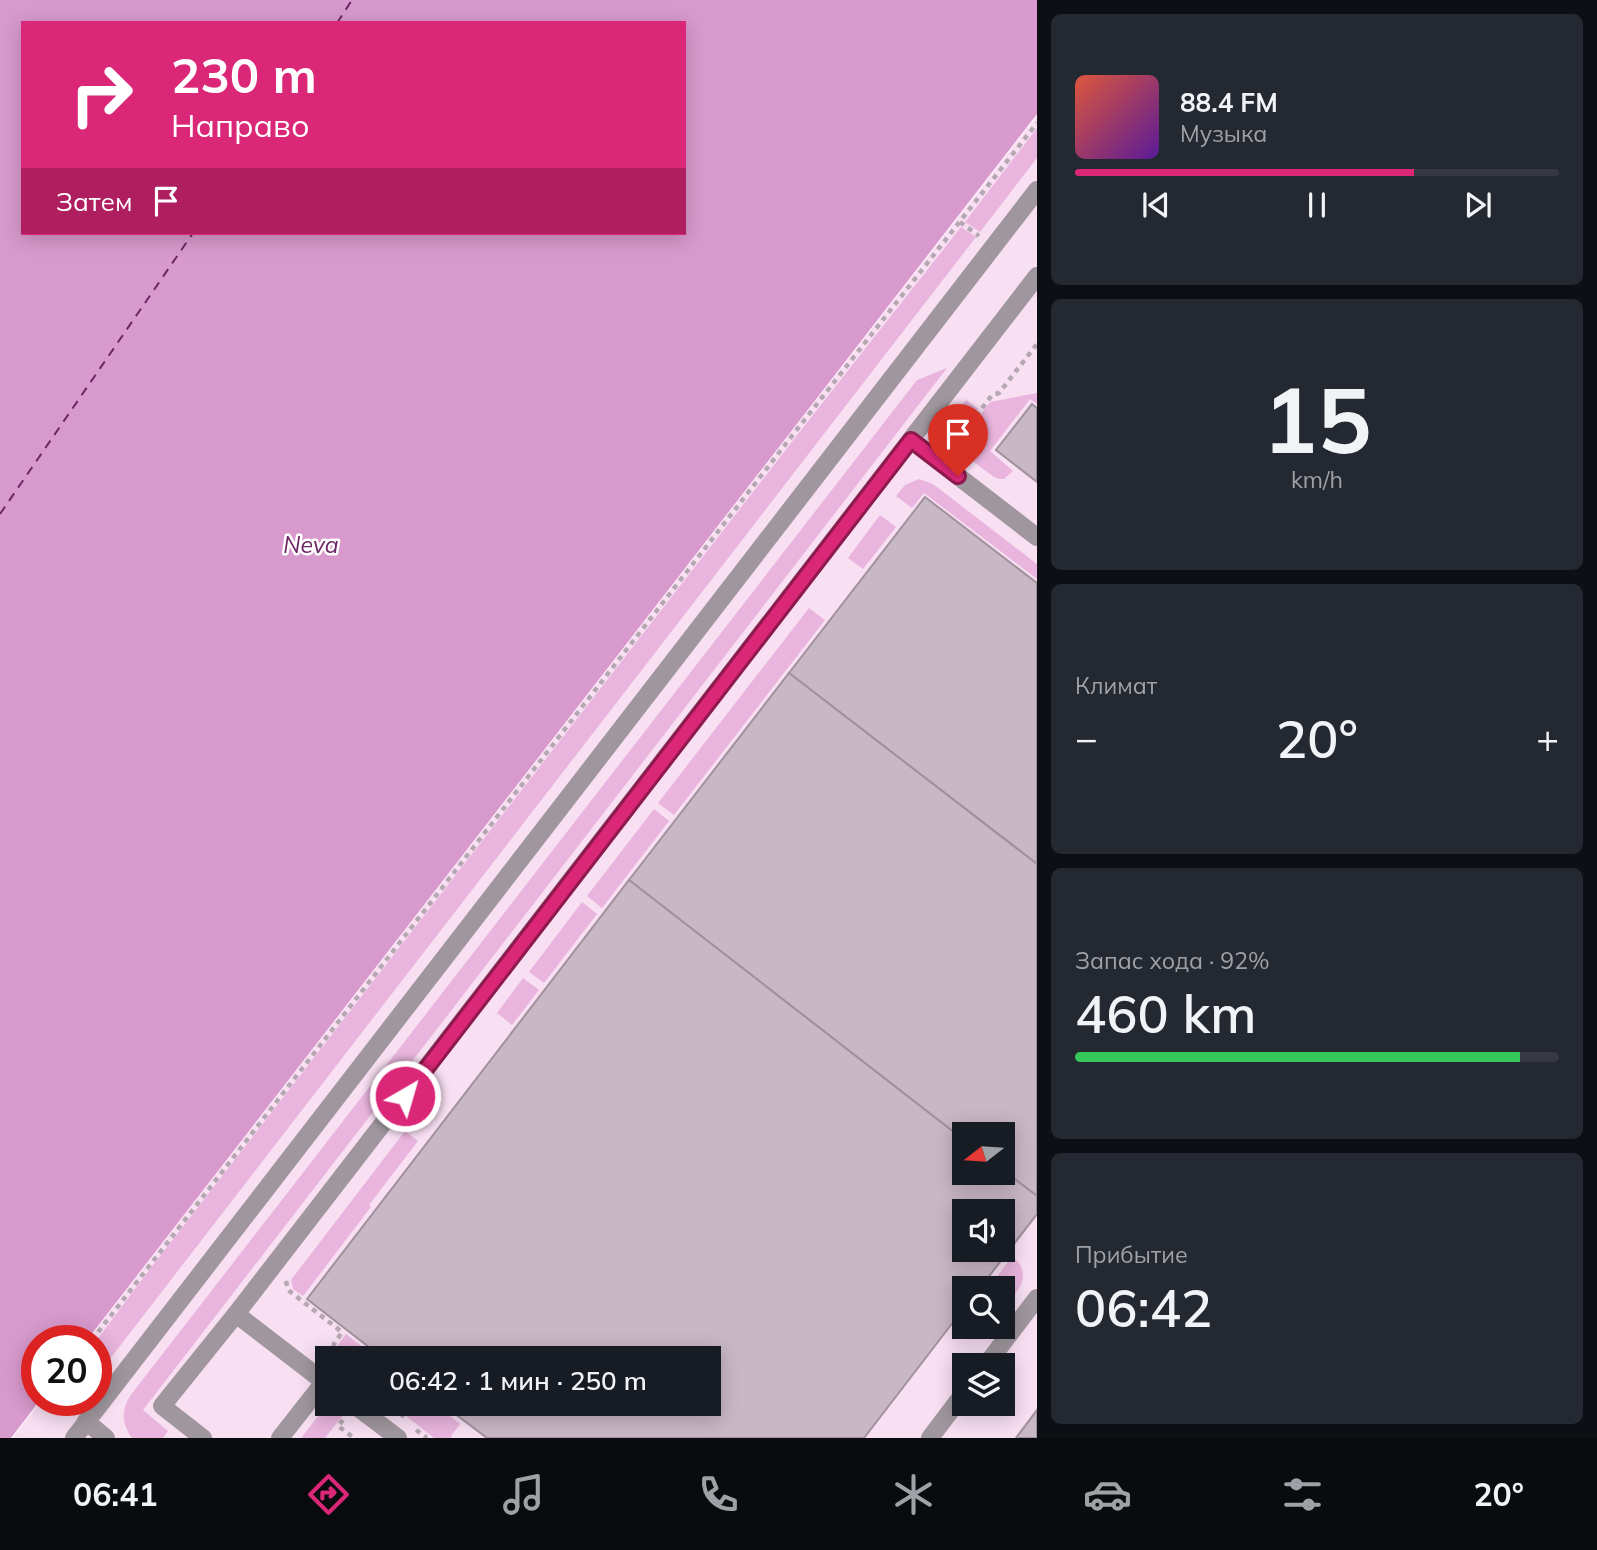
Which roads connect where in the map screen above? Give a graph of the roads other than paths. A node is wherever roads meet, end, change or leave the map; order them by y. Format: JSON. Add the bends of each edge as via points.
{"nodes":[{"id":1,"x":1037,"y":190,"type":"edge"},
{"id":2,"x":1037,"y":276,"type":"edge"},
{"id":3,"x":911,"y":440,"type":"junction"},
{"id":4,"x":1037,"y":537,"type":"edge"},
{"id":5,"x":1037,"y":1298,"type":"edge"},
{"id":6,"x":236,"y":1314,"type":"junction"},
{"id":7,"x":995,"y":1353,"type":"edge"},
{"id":8,"x":315,"y":1375,"type":"edge"},
{"id":9,"x":315,"y":1396,"type":"edge"},
{"id":10,"x":952,"y":1409,"type":"edge"},
{"id":11,"x":369,"y":1416,"type":"edge"},
{"id":12,"x":86,"y":1421,"type":"junction"},
{"id":13,"x":74,"y":1438,"type":"edge"},
{"id":14,"x":106,"y":1438,"type":"edge"},
{"id":15,"x":203,"y":1438,"type":"edge"},
{"id":16,"x":281,"y":1438,"type":"edge"},
{"id":17,"x":398,"y":1438,"type":"edge"},
{"id":18,"x":930,"y":1438,"type":"edge"}],
"edges":[{"from":1,"to":12,"type":"lane"},
{"from":2,"to":3,"type":"lane"},
{"from":3,"to":4,"type":"lane"},
{"from":3,"to":6,"type":"lane"},
{"from":5,"to":7,"type":"lane"},
{"from":6,"to":8,"type":"lane"},
{"from":6,"to":15,"type":"lane","via":[[162,1406]]},
{"from":9,"to":16,"type":"lane"},
{"from":10,"to":18,"type":"lane"},
{"from":11,"to":17,"type":"lane"},
{"from":12,"to":13,"type":"lane"},
{"from":12,"to":14,"type":"lane"}]}
